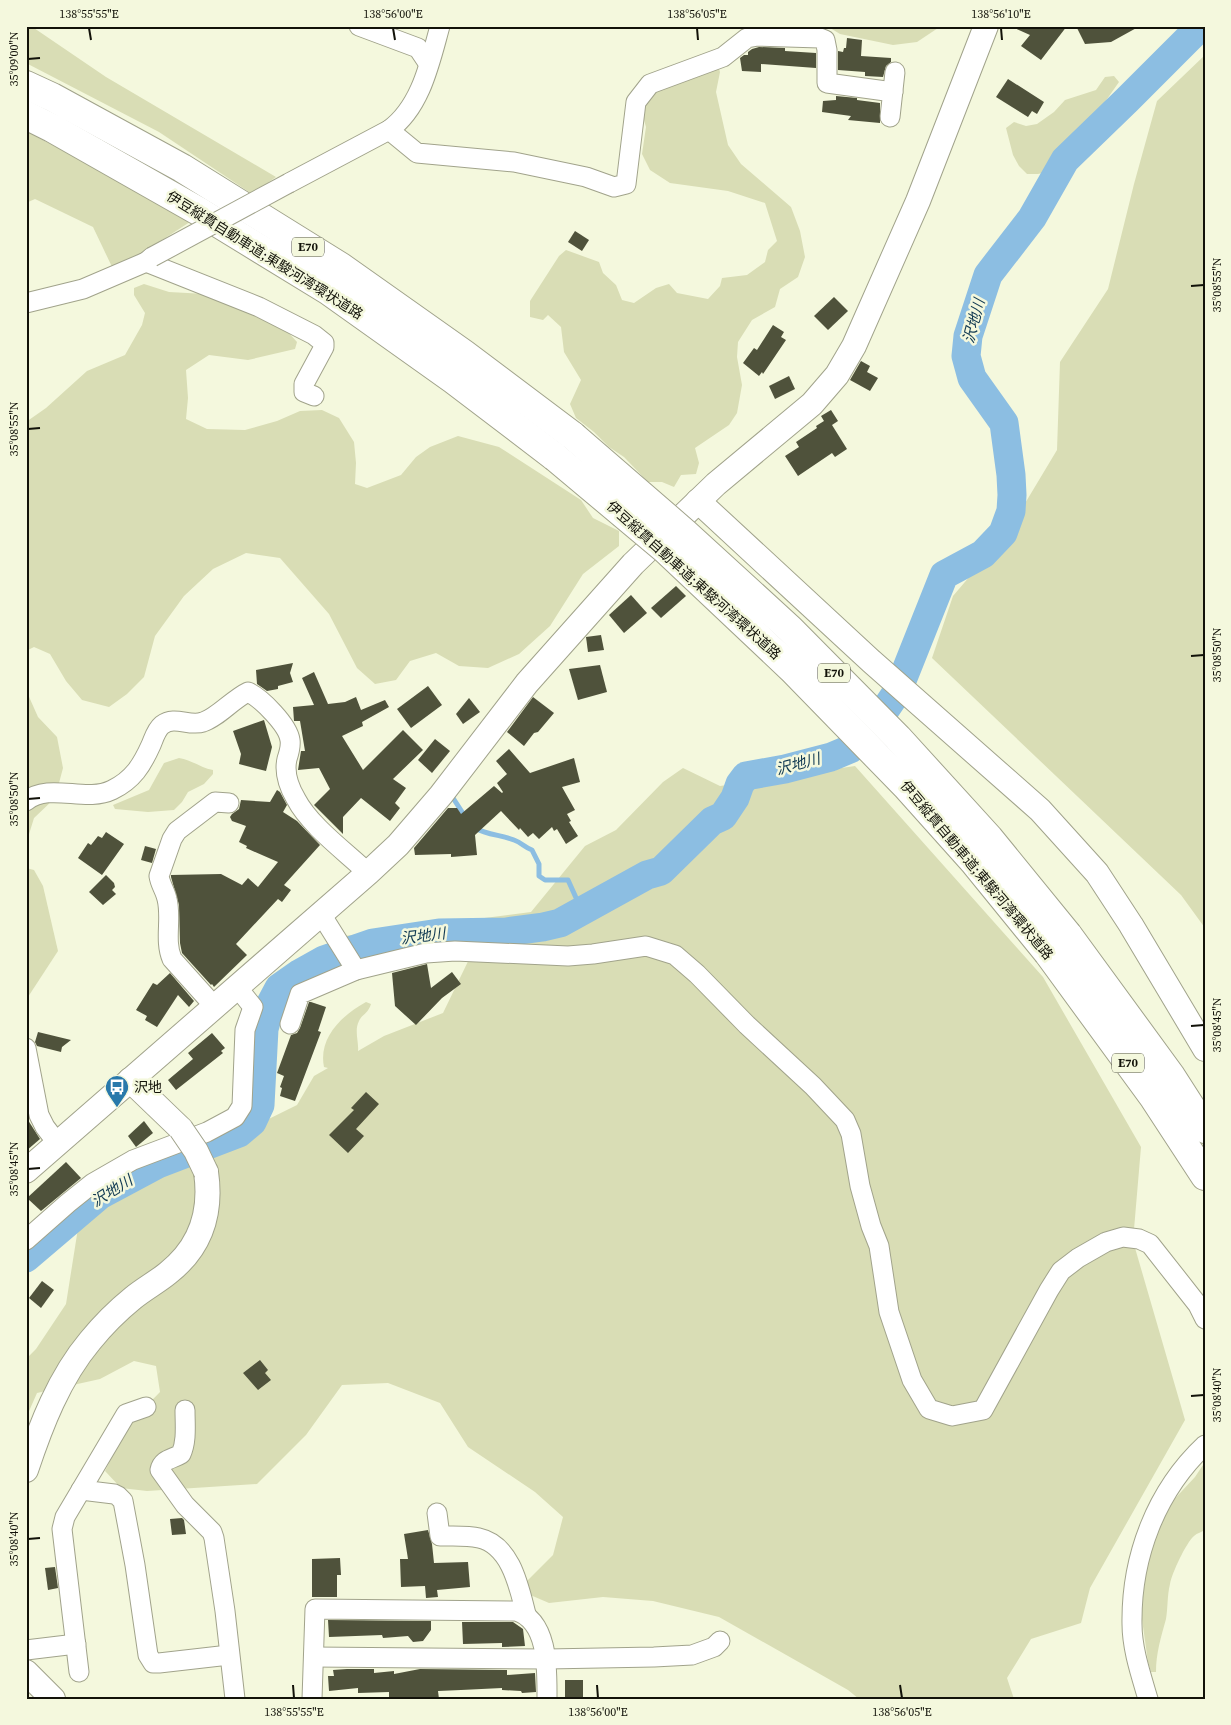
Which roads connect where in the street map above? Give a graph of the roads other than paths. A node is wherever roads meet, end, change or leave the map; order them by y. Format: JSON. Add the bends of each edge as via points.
{"nodes":[{"id":1,"x":359,"y":26,"type":"edge"},
{"id":2,"x":440,"y":26,"type":"edge"},
{"id":3,"x":986,"y":26,"type":"edge"},
{"id":4,"x":428,"y":64,"type":"junction"},
{"id":5,"x":895,"y":72,"type":"dead end"},
{"id":6,"x":26,"y":85,"type":"edge"},
{"id":7,"x":893,"y":92,"type":"junction"},
{"id":8,"x":26,"y":115,"type":"edge"},
{"id":9,"x":890,"y":116,"type":"dead end"},
{"id":10,"x":389,"y":130,"type":"junction"},
{"id":11,"x":149,"y":260,"type":"junction"},
{"id":12,"x":26,"y":303,"type":"edge"},
{"id":13,"x":314,"y":396,"type":"dead end"},
{"id":14,"x":698,"y":501,"type":"junction"},
{"id":15,"x":26,"y":802,"type":"edge"},
{"id":16,"x":229,"y":803,"type":"dead end"},
{"id":17,"x":368,"y":873,"type":"junction"},
{"id":18,"x":321,"y":914,"type":"junction"},
{"id":19,"x":1058,"y":944,"type":"junction"},
{"id":20,"x":349,"y":958,"type":"junction"},
{"id":21,"x":237,"y":987,"type":"junction"},
{"id":22,"x":215,"y":1006,"type":"junction"},
{"id":23,"x":290,"y":1024,"type":"dead end"},
{"id":24,"x":26,"y":1048,"type":"edge"},
{"id":25,"x":1205,"y":1049,"type":"edge"},
{"id":26,"x":130,"y":1080,"type":"junction"},
{"id":27,"x":1205,"y":1129,"type":"edge"},
{"id":28,"x":58,"y":1144,"type":"junction"},
{"id":29,"x":26,"y":1171,"type":"edge"},
{"id":30,"x":1205,"y":1176,"type":"edge"},
{"id":31,"x":26,"y":1240,"type":"edge"},
{"id":32,"x":1205,"y":1319,"type":"edge"},
{"id":33,"x":146,"y":1407,"type":"dead end"},
{"id":34,"x":184,"y":1410,"type":"dead end"},
{"id":35,"x":1205,"y":1445,"type":"edge"},
{"id":36,"x":26,"y":1470,"type":"edge"},
{"id":37,"x":81,"y":1490,"type":"junction"},
{"id":38,"x":437,"y":1513,"type":"dead end"},
{"id":39,"x":526,"y":1614,"type":"junction"},
{"id":40,"x":720,"y":1641,"type":"dead end"},
{"id":41,"x":76,"y":1644,"type":"junction"},
{"id":42,"x":26,"y":1650,"type":"edge"},
{"id":43,"x":229,"y":1655,"type":"junction"},
{"id":44,"x":314,"y":1657,"type":"junction"},
{"id":45,"x":547,"y":1659,"type":"junction"},
{"id":46,"x":26,"y":1672,"type":"edge"},
{"id":47,"x":80,"y":1672,"type":"dead end"},
{"id":48,"x":53,"y":1699,"type":"edge"},
{"id":49,"x":235,"y":1699,"type":"edge"},
{"id":50,"x":312,"y":1699,"type":"edge"},
{"id":51,"x":547,"y":1699,"type":"edge"},
{"id":52,"x":1148,"y":1699,"type":"edge"}],
"edges":[{"from":1,"to":4,"type":"street","via":[[418,48]]},
{"from":2,"to":4,"type":"street"},
{"from":3,"to":14,"type":"street","via":[[918,201],[854,346],[812,404]]},
{"from":4,"to":10,"type":"street","via":[[412,104],[401,122]]},
{"from":5,"to":7,"type":"street"},
{"from":6,"to":19,"type":"highway","name":"伊豆縦貫自動車道;東駿河湾環状道路","number":"E70","bridge":true,"via":[[182,168],[341,267],[573,436],[790,628],[898,738],[988,838]]},
{"from":7,"to":9,"type":"street"},
{"from":7,"to":10,"type":"street","via":[[827,84],[827,50],[825,40],[820,38],[747,38],[723,57],[650,84],[636,102],[626,184],[614,187],[586,177],[514,162],[416,153]]},
{"from":8,"to":19,"type":"highway","name":"伊豆縦貫自動車道;東駿河湾環状道路","number":"E70","bridge":true,"via":[[200,212],[329,291],[555,456],[666,550],[792,669],[906,786],[974,862]]},
{"from":10,"to":11,"type":"street","bridge":true},
{"from":11,"to":12,"type":"street","via":[[83,289]]},
{"from":11,"to":13,"type":"street","via":[[259,307],[324,343],[304,384],[304,392]]},
{"from":14,"to":17,"type":"street","via":[[569,635],[527,683],[435,802],[398,845]]},
{"from":14,"to":25,"type":"street","via":[[871,662],[1040,810],[1097,873]]},
{"from":15,"to":17,"type":"street","via":[[49,792],[109,792],[136,774],[156,732],[163,725],[172,720],[203,722],[248,692],[270,710],[286,730],[290,740],[287,775],[302,809]]},
{"from":16,"to":22,"type":"street","via":[[215,802],[177,831],[159,876],[167,899],[168,950],[172,959]]},
{"from":17,"to":18,"type":"street"},
{"from":18,"to":20,"type":"street"},
{"from":18,"to":21,"type":"street"},
{"from":19,"to":27,"type":"highway","name":"伊豆縦貫自動車道;東駿河湾環状道路","number":"E70","via":[[1171,1076]]},
{"from":19,"to":30,"type":"highway","name":"伊豆縦貫自動車道;東駿河湾環状道路","number":"E70"},
{"from":20,"to":23,"type":"street","via":[[300,994]]},
{"from":20,"to":32,"type":"street","via":[[455,951],[568,956],[646,946],[675,955],[845,1120],[851,1134],[860,1186],[879,1246],[889,1312],[912,1380],[929,1409],[952,1416],[983,1410],[1061,1271],[1106,1242],[1123,1237],[1150,1244],[1198,1305]]},
{"from":21,"to":22,"type":"street"},
{"from":21,"to":31,"type":"street","via":[[253,1007],[244,1030],[242,1106],[235,1117],[207,1132],[133,1160],[93,1184]]},
{"from":22,"to":26,"type":"street"},
{"from":24,"to":28,"type":"street","via":[[39,1115]]},
{"from":26,"to":28,"type":"street"},
{"from":26,"to":36,"type":"street","bridge":true,"via":[[181,1129],[196,1151],[206,1172],[208,1202],[205,1221],[198,1240],[185,1258],[115,1313],[89,1342],[62,1382]]},
{"from":28,"to":29,"type":"street"},
{"from":33,"to":37,"type":"street","via":[[126,1414]]},
{"from":34,"to":43,"type":"street","via":[[183,1449],[181,1454],[165,1461],[160,1470],[184,1505],[212,1532]]},
{"from":35,"to":52,"type":"street","via":[[1169,1487],[1139,1557],[1132,1625]]},
{"from":37,"to":41,"type":"street","via":[[65,1517],[62,1529]]},
{"from":37,"to":43,"type":"street","via":[[114,1494],[122,1501],[136,1565],[150,1659],[159,1663]]},
{"from":38,"to":39,"type":"street","via":[[440,1536],[480,1538],[502,1552],[508,1559]]},
{"from":39,"to":44,"type":"street","via":[[516,1611],[315,1609]]},
{"from":39,"to":45,"type":"street","via":[[533,1622]]},
{"from":40,"to":45,"type":"street","via":[[714,1647],[692,1655]]},
{"from":41,"to":42,"type":"street"},
{"from":41,"to":47,"type":"street"},
{"from":43,"to":49,"type":"street"},
{"from":44,"to":45,"type":"street"},
{"from":44,"to":50,"type":"street"},
{"from":45,"to":51,"type":"street"},
{"from":46,"to":48,"type":"street"}]}
